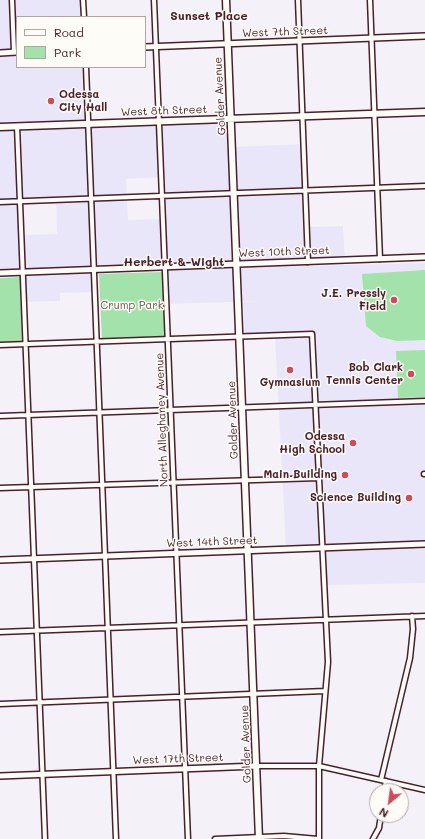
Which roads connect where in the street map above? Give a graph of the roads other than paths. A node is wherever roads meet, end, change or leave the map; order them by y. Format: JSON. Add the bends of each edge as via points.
{"nodes":[{"id":1,"x":12,"y":0,"type":"edge"},
{"id":2,"x":84,"y":0,"type":"edge"},
{"id":3,"x":154,"y":0,"type":"edge"},
{"id":4,"x":226,"y":0,"type":"edge"},
{"id":5,"x":298,"y":0,"type":"edge"},
{"id":6,"x":370,"y":0,"type":"edge"},
{"id":7,"x":84,"y":16,"type":"edge"},
{"id":8,"x":425,"y":36,"type":"edge"},
{"id":9,"x":371,"y":38,"type":"junction"},
{"id":10,"x":300,"y":41,"type":"junction"},
{"id":11,"x":228,"y":44,"type":"junction"},
{"id":12,"x":146,"y":47,"type":"edge"},
{"id":13,"x":156,"y":47,"type":"junction"},
{"id":14,"x":15,"y":52,"type":"edge"},
{"id":15,"x":0,"y":53,"type":"edge"},
{"id":16,"x":86,"y":68,"type":"edge"},
{"id":17,"x":425,"y":112,"type":"edge"},
{"id":18,"x":374,"y":114,"type":"junction"},
{"id":19,"x":303,"y":116,"type":"junction"},
{"id":20,"x":231,"y":119,"type":"junction"},
{"id":21,"x":160,"y":121,"type":"junction"},
{"id":22,"x":88,"y":124,"type":"junction"},
{"id":23,"x":18,"y":126,"type":"junction"},
{"id":24,"x":0,"y":127,"type":"edge"},
{"id":25,"x":425,"y":186,"type":"edge"},
{"id":26,"x":377,"y":188,"type":"junction"},
{"id":27,"x":306,"y":190,"type":"junction"},
{"id":28,"x":234,"y":193,"type":"junction"},
{"id":29,"x":162,"y":196,"type":"junction"},
{"id":30,"x":90,"y":199,"type":"junction"},
{"id":31,"x":19,"y":201,"type":"junction"},
{"id":32,"x":0,"y":202,"type":"edge"},
{"id":33,"x":425,"y":257,"type":"edge"},
{"id":34,"x":380,"y":259,"type":"junction"},
{"id":35,"x":308,"y":262,"type":"junction"},
{"id":36,"x":237,"y":264,"type":"junction"},
{"id":37,"x":165,"y":267,"type":"junction"},
{"id":38,"x":93,"y":269,"type":"junction"},
{"id":39,"x":22,"y":272,"type":"junction"},
{"id":40,"x":0,"y":273,"type":"edge"},
{"id":41,"x":240,"y":336,"type":"junction"},
{"id":42,"x":168,"y":338,"type":"junction"},
{"id":43,"x":96,"y":341,"type":"junction"},
{"id":44,"x":0,"y":344,"type":"edge"},
{"id":45,"x":25,"y":344,"type":"junction"},
{"id":46,"x":425,"y":401,"type":"edge"},
{"id":47,"x":314,"y":405,"type":"junction"},
{"id":48,"x":242,"y":407,"type":"junction"},
{"id":49,"x":171,"y":410,"type":"junction"},
{"id":50,"x":99,"y":412,"type":"junction"},
{"id":51,"x":28,"y":415,"type":"junction"},
{"id":52,"x":0,"y":416,"type":"edge"},
{"id":53,"x":319,"y":478,"type":"junction"},
{"id":54,"x":245,"y":480,"type":"junction"},
{"id":55,"x":174,"y":481,"type":"junction"},
{"id":56,"x":102,"y":484,"type":"junction"},
{"id":57,"x":31,"y":487,"type":"junction"},
{"id":58,"x":0,"y":488,"type":"edge"},
{"id":59,"x":425,"y":544,"type":"edge"},
{"id":60,"x":322,"y":548,"type":"junction"},
{"id":61,"x":248,"y":551,"type":"junction"},
{"id":62,"x":177,"y":553,"type":"junction"},
{"id":63,"x":105,"y":556,"type":"junction"},
{"id":64,"x":34,"y":559,"type":"junction"},
{"id":65,"x":0,"y":560,"type":"edge"},
{"id":66,"x":412,"y":616,"type":"junction"},
{"id":67,"x":425,"y":616,"type":"edge"},
{"id":68,"x":325,"y":620,"type":"junction"},
{"id":69,"x":251,"y":622,"type":"junction"},
{"id":70,"x":180,"y":625,"type":"junction"},
{"id":71,"x":108,"y":628,"type":"junction"},
{"id":72,"x":37,"y":631,"type":"junction"},
{"id":73,"x":0,"y":632,"type":"edge"},
{"id":74,"x":325,"y":691,"type":"junction"},
{"id":75,"x":254,"y":694,"type":"junction"},
{"id":76,"x":182,"y":696,"type":"junction"},
{"id":77,"x":111,"y":699,"type":"junction"},
{"id":78,"x":40,"y":702,"type":"junction"},
{"id":79,"x":0,"y":704,"type":"edge"},
{"id":80,"x":256,"y":766,"type":"junction"},
{"id":81,"x":319,"y":766,"type":"junction"},
{"id":82,"x":185,"y":768,"type":"junction"},
{"id":83,"x":114,"y":771,"type":"junction"},
{"id":84,"x":42,"y":774,"type":"junction"},
{"id":85,"x":0,"y":776,"type":"edge"},
{"id":86,"x":384,"y":780,"type":"junction"},
{"id":87,"x":425,"y":790,"type":"edge"},
{"id":88,"x":380,"y":823,"type":"edge"},
{"id":89,"x":259,"y":838,"type":"edge"},
{"id":90,"x":45,"y":839,"type":"edge"},
{"id":91,"x":116,"y":839,"type":"edge"},
{"id":92,"x":188,"y":839,"type":"edge"},
{"id":93,"x":215,"y":839,"type":"edge"},
{"id":94,"x":318,"y":839,"type":"edge"},
{"id":95,"x":374,"y":839,"type":"edge"}],
"edges":[{"from":1,"to":14,"type":"street"},
{"from":2,"to":7,"type":"street"},
{"from":3,"to":13,"type":"street","name":"North Alleghaney Avenue"},
{"from":4,"to":11,"type":"main road","name":"Golder Avenue"},
{"from":5,"to":10,"type":"street"},
{"from":6,"to":9,"type":"street"},
{"from":8,"to":9,"type":"street","name":"West 7th Street"},
{"from":9,"to":10,"type":"street","name":"West 7th Street"},
{"from":9,"to":18,"type":"street"},
{"from":10,"to":11,"type":"street","name":"West 7th Street"},
{"from":10,"to":19,"type":"street"},
{"from":11,"to":13,"type":"street","name":"West 7th Street"},
{"from":11,"to":20,"type":"main road","name":"Golder Avenue"},
{"from":12,"to":13,"type":"street","name":"West 7th Street"},
{"from":13,"to":21,"type":"street","name":"North Alleghaney Avenue"},
{"from":14,"to":15,"type":"street"},
{"from":16,"to":22,"type":"street"},
{"from":17,"to":18,"type":"main road","name":"West 8th Street"},
{"from":18,"to":19,"type":"main road","name":"West 8th Street"},
{"from":18,"to":26,"type":"street"},
{"from":19,"to":20,"type":"main road","name":"West 8th Street"},
{"from":19,"to":27,"type":"street"},
{"from":20,"to":21,"type":"main road","name":"West 8th Street"},
{"from":20,"to":28,"type":"main road","name":"Golder Avenue"},
{"from":21,"to":22,"type":"main road","name":"West 8th Street"},
{"from":21,"to":29,"type":"street","name":"North Alleghaney Avenue"},
{"from":22,"to":23,"type":"main road","name":"West 8th Street"},
{"from":22,"to":30,"type":"street"},
{"from":23,"to":24,"type":"main road","name":"West 8th Street"},
{"from":23,"to":31,"type":"street"},
{"from":25,"to":26,"type":"street"},
{"from":26,"to":27,"type":"street"},
{"from":26,"to":34,"type":"street"},
{"from":27,"to":28,"type":"street"},
{"from":27,"to":35,"type":"street"},
{"from":28,"to":29,"type":"street"},
{"from":28,"to":36,"type":"main road","name":"Golder Avenue"},
{"from":29,"to":30,"type":"street"},
{"from":29,"to":37,"type":"street","name":"North Alleghaney Avenue"},
{"from":30,"to":31,"type":"street"},
{"from":30,"to":38,"type":"street"},
{"from":31,"to":32,"type":"street"},
{"from":31,"to":39,"type":"street"},
{"from":33,"to":34,"type":"street","name":"West 10th Street"},
{"from":34,"to":35,"type":"street","name":"West 10th Street"},
{"from":35,"to":36,"type":"street","name":"West 10th Street"},
{"from":36,"to":37,"type":"street","name":"West 10th Street"},
{"from":36,"to":41,"type":"main road","name":"Golder Avenue"},
{"from":37,"to":38,"type":"street","name":"West 10th Street"},
{"from":37,"to":42,"type":"street","name":"North Alleghaney Avenue"},
{"from":38,"to":39,"type":"street","name":"West 10th Street"},
{"from":38,"to":43,"type":"street"},
{"from":39,"to":40,"type":"street","name":"West 10th Street"},
{"from":39,"to":45,"type":"street"},
{"from":41,"to":42,"type":"street"},
{"from":41,"to":47,"type":"street","via":[[312,334]]},
{"from":41,"to":48,"type":"main road","name":"Golder Avenue"},
{"from":42,"to":43,"type":"street"},
{"from":42,"to":49,"type":"street","name":"North Alleghaney Avenue"},
{"from":43,"to":45,"type":"street"},
{"from":43,"to":50,"type":"street"},
{"from":44,"to":45,"type":"street"},
{"from":45,"to":51,"type":"street"},
{"from":46,"to":47,"type":"street"},
{"from":47,"to":48,"type":"street"},
{"from":47,"to":53,"type":"street"},
{"from":48,"to":49,"type":"street"},
{"from":48,"to":54,"type":"main road","name":"Golder Avenue"},
{"from":49,"to":50,"type":"street"},
{"from":49,"to":55,"type":"street","name":"North Alleghaney Avenue"},
{"from":50,"to":51,"type":"street"},
{"from":50,"to":56,"type":"street"},
{"from":51,"to":52,"type":"street"},
{"from":51,"to":57,"type":"street"},
{"from":53,"to":54,"type":"street"},
{"from":53,"to":60,"type":"street"},
{"from":54,"to":55,"type":"street"},
{"from":54,"to":61,"type":"main road","name":"Golder Avenue"},
{"from":55,"to":56,"type":"street"},
{"from":55,"to":62,"type":"street","name":"North Alleghaney Avenue"},
{"from":56,"to":57,"type":"street"},
{"from":56,"to":63,"type":"street"},
{"from":57,"to":58,"type":"street"},
{"from":57,"to":64,"type":"street"},
{"from":59,"to":60,"type":"street","name":"West 14th Street"},
{"from":60,"to":61,"type":"street","name":"West 14th Street"},
{"from":60,"to":68,"type":"street"},
{"from":61,"to":62,"type":"street","name":"West 14th Street"},
{"from":61,"to":69,"type":"main road","name":"Golder Avenue"},
{"from":62,"to":63,"type":"street","name":"West 14th Street"},
{"from":62,"to":70,"type":"street","name":"North Alleghaney Avenue"},
{"from":63,"to":64,"type":"street","name":"West 14th Street"},
{"from":63,"to":71,"type":"street"},
{"from":64,"to":65,"type":"street","name":"West 14th Street"},
{"from":64,"to":72,"type":"street"},
{"from":66,"to":67,"type":"street"},
{"from":66,"to":68,"type":"street"},
{"from":66,"to":86,"type":"street","via":[[410,658]]},
{"from":68,"to":69,"type":"street"},
{"from":68,"to":74,"type":"street","via":[[328,662]]},
{"from":69,"to":70,"type":"street"},
{"from":69,"to":75,"type":"main road","name":"Golder Avenue"},
{"from":70,"to":71,"type":"street"},
{"from":70,"to":76,"type":"street","name":"North Alleghaney Avenue"},
{"from":71,"to":72,"type":"street"},
{"from":71,"to":77,"type":"street"},
{"from":72,"to":73,"type":"street"},
{"from":72,"to":78,"type":"street"},
{"from":74,"to":75,"type":"street"},
{"from":74,"to":81,"type":"street"},
{"from":75,"to":76,"type":"street"},
{"from":75,"to":80,"type":"main road","name":"Golder Avenue"},
{"from":76,"to":77,"type":"street"},
{"from":76,"to":82,"type":"street","name":"North Alleghaney Avenue"},
{"from":77,"to":78,"type":"street"},
{"from":77,"to":83,"type":"street"},
{"from":78,"to":79,"type":"street"},
{"from":78,"to":84,"type":"street"},
{"from":80,"to":81,"type":"street","name":"West 17th Street"},
{"from":80,"to":82,"type":"street","name":"West 17th Street"},
{"from":80,"to":89,"type":"main road","name":"Golder Avenue"},
{"from":81,"to":86,"type":"street","name":"West 17th Street"},
{"from":81,"to":94,"type":"street"},
{"from":82,"to":83,"type":"street","name":"West 17th Street"},
{"from":82,"to":92,"type":"street","name":"North Alleghaney Avenue"},
{"from":83,"to":84,"type":"street","name":"West 17th Street"},
{"from":83,"to":91,"type":"street"},
{"from":84,"to":85,"type":"street","name":"West 17th Street"},
{"from":84,"to":90,"type":"street"},
{"from":86,"to":87,"type":"street","name":"West 17th Street"},
{"from":88,"to":95,"type":"street"},
{"from":89,"to":93,"type":"street"},
{"from":89,"to":94,"type":"street","via":[[284,836]]}]}
